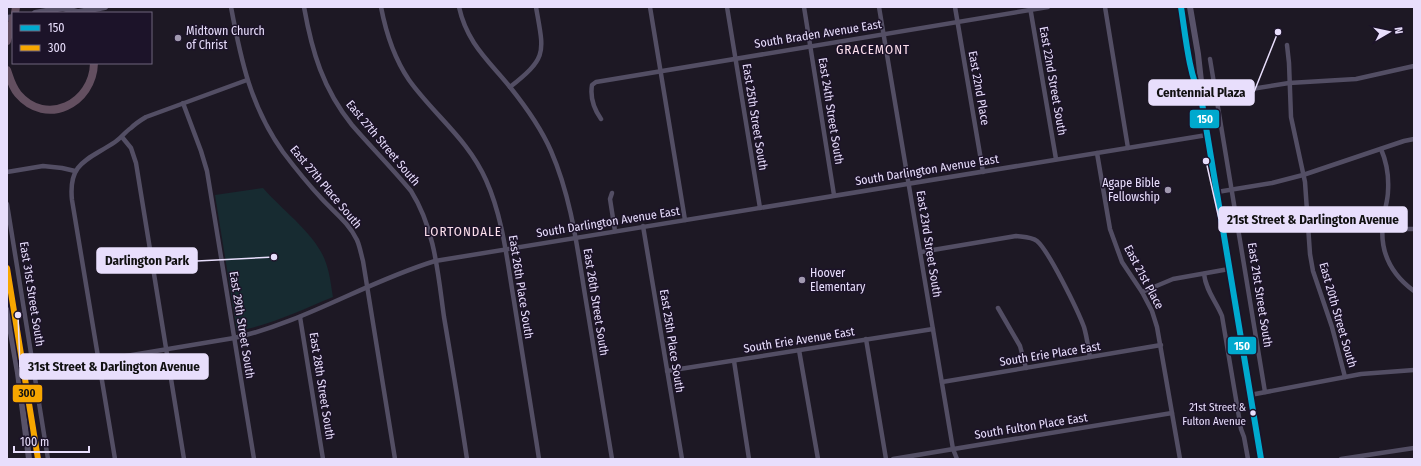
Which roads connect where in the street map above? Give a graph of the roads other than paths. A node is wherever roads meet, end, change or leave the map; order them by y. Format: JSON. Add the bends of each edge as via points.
{"nodes":[{"id":1,"x":105,"y":7,"type":"edge"},
{"id":2,"x":231,"y":7,"type":"edge"},
{"id":3,"x":304,"y":7,"type":"edge"},
{"id":4,"x":381,"y":7,"type":"edge"},
{"id":5,"x":459,"y":7,"type":"edge"},
{"id":6,"x":536,"y":7,"type":"edge"},
{"id":7,"x":650,"y":7,"type":"edge"},
{"id":8,"x":727,"y":7,"type":"edge"},
{"id":9,"x":804,"y":7,"type":"edge"},
{"id":10,"x":880,"y":7,"type":"edge"},
{"id":11,"x":955,"y":7,"type":"edge"},
{"id":12,"x":1048,"y":7,"type":"edge"},
{"id":13,"x":1105,"y":7,"type":"edge"},
{"id":14,"x":1181,"y":7,"type":"edge"},
{"id":15,"x":1190,"y":7,"type":"edge"},
{"id":16,"x":1031,"y":8,"type":"edge"},
{"id":17,"x":41,"y":12,"type":"edge"},
{"id":18,"x":76,"y":12,"type":"edge"},
{"id":19,"x":12,"y":22,"type":"edge"},
{"id":20,"x":957,"y":22,"type":"junction"},
{"id":21,"x":884,"y":34,"type":"junction"},
{"id":22,"x":7,"y":41,"type":"edge"},
{"id":23,"x":1287,"y":45,"type":"dead end"},
{"id":24,"x":810,"y":46,"type":"junction"},
{"id":25,"x":1198,"y":54,"type":"junction"},
{"id":26,"x":1189,"y":55,"type":"junction"},
{"id":27,"x":735,"y":58,"type":"junction"},
{"id":28,"x":1210,"y":59,"type":"dead end"},
{"id":29,"x":94,"y":64,"type":"edge"},
{"id":30,"x":1414,"y":66,"type":"edge"},
{"id":31,"x":7,"y":70,"type":"edge"},
{"id":32,"x":660,"y":70,"type":"junction"},
{"id":33,"x":247,"y":80,"type":"junction"},
{"id":34,"x":1289,"y":84,"type":"junction"},
{"id":35,"x":510,"y":87,"type":"junction"},
{"id":36,"x":1216,"y":94,"type":"junction"},
{"id":37,"x":1201,"y":97,"type":"junction"},
{"id":38,"x":183,"y":103,"type":"junction"},
{"id":39,"x":601,"y":119,"type":"dead end"},
{"id":40,"x":1207,"y":135,"type":"junction"},
{"id":41,"x":122,"y":137,"type":"junction"},
{"id":42,"x":1414,"y":139,"type":"edge"},
{"id":43,"x":1128,"y":148,"type":"junction"},
{"id":44,"x":1381,"y":149,"type":"junction"},
{"id":45,"x":1097,"y":153,"type":"junction"},
{"id":46,"x":1056,"y":159,"type":"junction"},
{"id":47,"x":75,"y":171,"type":"junction"},
{"id":48,"x":7,"y":172,"type":"edge"},
{"id":49,"x":983,"y":172,"type":"junction"},
{"id":50,"x":1303,"y":175,"type":"junction"},
{"id":51,"x":909,"y":183,"type":"junction"},
{"id":52,"x":1232,"y":189,"type":"junction"},
{"id":53,"x":1217,"y":192,"type":"junction"},
{"id":54,"x":612,"y":193,"type":"dead end"},
{"id":55,"x":834,"y":195,"type":"junction"},
{"id":56,"x":7,"y":204,"type":"edge"},
{"id":57,"x":760,"y":208,"type":"junction"},
{"id":58,"x":685,"y":220,"type":"junction"},
{"id":59,"x":643,"y":226,"type":"junction"},
{"id":60,"x":1414,"y":228,"type":"edge"},
{"id":61,"x":1382,"y":229,"type":"junction"},
{"id":62,"x":614,"y":231,"type":"junction"},
{"id":63,"x":576,"y":238,"type":"junction"},
{"id":64,"x":505,"y":249,"type":"junction"},
{"id":65,"x":921,"y":252,"type":"junction"},
{"id":66,"x":435,"y":261,"type":"junction"},
{"id":67,"x":7,"y":268,"type":"edge"},
{"id":68,"x":1230,"y":269,"type":"junction"},
{"id":69,"x":1204,"y":274,"type":"junction"},
{"id":70,"x":367,"y":286,"type":"junction"},
{"id":71,"x":1414,"y":291,"type":"edge"},
{"id":72,"x":1142,"y":292,"type":"junction"},
{"id":73,"x":998,"y":308,"type":"dead end"},
{"id":74,"x":7,"y":310,"type":"edge"},
{"id":75,"x":300,"y":317,"type":"junction"},
{"id":76,"x":933,"y":328,"type":"junction"},
{"id":77,"x":234,"y":338,"type":"junction"},
{"id":78,"x":866,"y":339,"type":"junction"},
{"id":79,"x":1161,"y":345,"type":"junction"},
{"id":80,"x":166,"y":350,"type":"junction"},
{"id":81,"x":799,"y":350,"type":"junction"},
{"id":82,"x":1090,"y":357,"type":"junction"},
{"id":83,"x":99,"y":361,"type":"junction"},
{"id":84,"x":734,"y":361,"type":"junction"},
{"id":85,"x":1026,"y":368,"type":"junction"},
{"id":86,"x":1414,"y":370,"type":"edge"},
{"id":87,"x":667,"y":371,"type":"junction"},
{"id":88,"x":34,"y":372,"type":"junction"},
{"id":89,"x":21,"y":373,"type":"junction"},
{"id":90,"x":1345,"y":377,"type":"junction"},
{"id":91,"x":942,"y":382,"type":"junction"},
{"id":92,"x":1265,"y":392,"type":"junction"},
{"id":93,"x":1250,"y":395,"type":"junction"},
{"id":94,"x":1172,"y":413,"type":"junction"},
{"id":95,"x":1414,"y":448,"type":"edge"},
{"id":96,"x":953,"y":449,"type":"junction"},
{"id":97,"x":29,"y":459,"type":"edge"},
{"id":98,"x":38,"y":459,"type":"edge"},
{"id":99,"x":48,"y":459,"type":"edge"},
{"id":100,"x":115,"y":459,"type":"edge"},
{"id":101,"x":184,"y":459,"type":"edge"},
{"id":102,"x":254,"y":459,"type":"edge"},
{"id":103,"x":324,"y":459,"type":"edge"},
{"id":104,"x":395,"y":459,"type":"edge"},
{"id":105,"x":467,"y":459,"type":"edge"},
{"id":106,"x":539,"y":459,"type":"edge"},
{"id":107,"x":612,"y":459,"type":"edge"},
{"id":108,"x":682,"y":459,"type":"edge"},
{"id":109,"x":750,"y":459,"type":"edge"},
{"id":110,"x":818,"y":459,"type":"edge"},
{"id":111,"x":886,"y":459,"type":"edge"},
{"id":112,"x":893,"y":459,"type":"edge"},
{"id":113,"x":957,"y":459,"type":"edge"},
{"id":114,"x":1180,"y":459,"type":"edge"},
{"id":115,"x":1248,"y":459,"type":"edge"},
{"id":116,"x":1261,"y":459,"type":"edge"},
{"id":117,"x":1343,"y":459,"type":"edge"}],
"edges":[{"from":1,"to":18,"type":"main road"},
{"from":2,"to":33,"type":"street","name":"East 27th Place South"},
{"from":3,"to":66,"type":"street","name":"East 27th Street South","via":[[312,48],[328,88],[352,125],[418,201],[428,226]]},
{"from":4,"to":64,"type":"street","name":"East 26th Place South","via":[[395,55],[409,80],[459,136],[477,163],[495,203]]},
{"from":5,"to":35,"type":"street","name":"East 26th Street South","via":[[465,28],[478,51]]},
{"from":6,"to":35,"type":"street","via":[[541,54],[533,67]]},
{"from":7,"to":32,"type":"street"},
{"from":8,"to":27,"type":"street","name":"East 25th Street South"},
{"from":9,"to":24,"type":"street","name":"East 24th Street South"},
{"from":10,"to":21,"type":"street","name":"East 23rd Street South"},
{"from":11,"to":20,"type":"street","name":"East 22nd Place"},
{"from":12,"to":16,"type":"street","name":"South Braden Avenue East"},
{"from":13,"to":43,"type":"street"},
{"from":14,"to":26,"type":"main road"},
{"from":15,"to":25,"type":"main road"},
{"from":16,"to":20,"type":"street","name":"South Braden Avenue East"},
{"from":16,"to":46,"type":"street","name":"East 22nd Street South"},
{"from":17,"to":18,"type":"main road","via":[[63,8]]},
{"from":19,"to":22,"type":"highway","bridge":true},
{"from":20,"to":21,"type":"street","name":"South Braden Avenue East"},
{"from":20,"to":49,"type":"street","name":"East 22nd Place"},
{"from":21,"to":24,"type":"street","name":"South Braden Avenue East"},
{"from":21,"to":51,"type":"street","name":"East 23rd Street South"},
{"from":23,"to":34,"type":"street","name":"East 20th Street South"},
{"from":24,"to":27,"type":"street","name":"South Braden Avenue East"},
{"from":24,"to":55,"type":"street","name":"East 24th Street South"},
{"from":25,"to":26,"type":"main road"},
{"from":25,"to":37,"type":"main road"},
{"from":26,"to":37,"type":"main road"},
{"from":27,"to":32,"type":"street","name":"South Braden Avenue East"},
{"from":27,"to":57,"type":"street","name":"East 25th Street South"},
{"from":28,"to":36,"type":"street","name":"East 21st Street South"},
{"from":29,"to":31,"type":"highway","via":[[92,79],[87,90],[73,103],[56,109],[44,109],[24,100],[14,89]]},
{"from":30,"to":34,"type":"street","via":[[1356,79]]},
{"from":32,"to":39,"type":"street","name":"South Braden Avenue East","via":[[596,82],[592,85],[595,110]]},
{"from":32,"to":58,"type":"street"},
{"from":33,"to":38,"type":"street"},
{"from":33,"to":70,"type":"street","name":"East 27th Place South","via":[[272,136],[354,236],[360,248]]},
{"from":34,"to":36,"type":"street"},
{"from":34,"to":50,"type":"street","name":"East 20th Street South","via":[[1291,117]]},
{"from":35,"to":63,"type":"street","name":"East 26th Street South","via":[[531,116],[550,150],[569,200]]},
{"from":36,"to":37,"type":"street"},
{"from":36,"to":52,"type":"street","name":"East 21st Street South"},
{"from":37,"to":40,"type":"main road"},
{"from":38,"to":41,"type":"street","via":[[146,117]]},
{"from":38,"to":77,"type":"street","name":"East 29th Street South","via":[[207,171]]},
{"from":40,"to":43,"type":"street","name":"South Darlington Avenue East"},
{"from":40,"to":53,"type":"main road"},
{"from":41,"to":47,"type":"street","via":[[84,161]]},
{"from":41,"to":80,"type":"street","via":[[131,148],[136,162]]},
{"from":42,"to":44,"type":"street"},
{"from":43,"to":45,"type":"street","name":"South Darlington Avenue East"},
{"from":44,"to":50,"type":"street"},
{"from":44,"to":61,"type":"street","via":[[1388,169],[1388,193]]},
{"from":45,"to":46,"type":"street","name":"South Darlington Avenue East"},
{"from":45,"to":72,"type":"street","name":"East 21st Place","via":[[1113,240],[1122,262]]},
{"from":46,"to":49,"type":"street","name":"South Darlington Avenue East"},
{"from":47,"to":48,"type":"street","via":[[43,166]]},
{"from":47,"to":83,"type":"street","via":[[72,200]]},
{"from":49,"to":51,"type":"street","name":"South Darlington Avenue East"},
{"from":50,"to":52,"type":"street"},
{"from":50,"to":90,"type":"street","name":"East 20th Street South","via":[[1313,271],[1332,327]]},
{"from":51,"to":55,"type":"street","name":"South Darlington Avenue East"},
{"from":51,"to":65,"type":"street","name":"East 23rd Street South"},
{"from":52,"to":53,"type":"street"},
{"from":52,"to":92,"type":"street","name":"East 21st Street South"},
{"from":53,"to":68,"type":"main road"},
{"from":54,"to":62,"type":"street","via":[[610,199]]},
{"from":55,"to":57,"type":"street","name":"South Darlington Avenue East"},
{"from":56,"to":88,"type":"street","name":"East 31st Street South"},
{"from":57,"to":58,"type":"street","name":"South Darlington Avenue East"},
{"from":58,"to":59,"type":"street","name":"South Darlington Avenue East"},
{"from":59,"to":62,"type":"street","name":"South Darlington Avenue East"},
{"from":59,"to":87,"type":"street","name":"East 25th Place South"},
{"from":60,"to":61,"type":"street"},
{"from":61,"to":71,"type":"street","via":[[1384,250],[1391,267],[1400,280]]},
{"from":62,"to":63,"type":"street","name":"South Darlington Avenue East"},
{"from":63,"to":64,"type":"street","name":"South Darlington Avenue East"},
{"from":63,"to":107,"type":"street","name":"East 26th Street South"},
{"from":64,"to":66,"type":"street","name":"South Darlington Avenue East"},
{"from":64,"to":106,"type":"street","name":"East 26th Place South"},
{"from":65,"to":76,"type":"street","name":"East 23rd Street South"},
{"from":65,"to":82,"type":"street","via":[[1016,236],[1037,241],[1046,252],[1076,308],[1084,327]]},
{"from":66,"to":70,"type":"street","name":"South Darlington Avenue East"},
{"from":66,"to":105,"type":"street","name":"East 27th Street South"},
{"from":67,"to":89,"type":"main road","name":"East 31st Street South"},
{"from":68,"to":69,"type":"street"},
{"from":68,"to":93,"type":"main road"},
{"from":69,"to":72,"type":"street","via":[[1172,279]]},
{"from":69,"to":115,"type":"street","via":[[1205,285],[1222,316]]},
{"from":70,"to":75,"type":"street","name":"South Darlington Avenue East"},
{"from":70,"to":104,"type":"street","name":"East 27th Place South"},
{"from":72,"to":79,"type":"street","name":"East 21st Place","via":[[1152,311]]},
{"from":73,"to":85,"type":"street","via":[[1020,346]]},
{"from":74,"to":89,"type":"main road","name":"East 31st Street South"},
{"from":75,"to":77,"type":"street","name":"South Darlington Avenue East","via":[[268,330]]},
{"from":75,"to":103,"type":"street","name":"East 28th Street South"},
{"from":76,"to":78,"type":"street","name":"South Erie Avenue East"},
{"from":76,"to":91,"type":"street","name":"East 23rd Street South"},
{"from":77,"to":80,"type":"street","name":"South Darlington Avenue East"},
{"from":77,"to":102,"type":"street","name":"East 29th Street South"},
{"from":78,"to":81,"type":"street","name":"South Erie Avenue East"},
{"from":78,"to":111,"type":"street"},
{"from":79,"to":82,"type":"street","name":"South Erie Place East"},
{"from":79,"to":94,"type":"street","name":"East 21st Place"},
{"from":80,"to":83,"type":"street","name":"South Darlington Avenue East"},
{"from":80,"to":101,"type":"street"},
{"from":81,"to":84,"type":"street","name":"South Erie Avenue East"},
{"from":81,"to":110,"type":"street"},
{"from":82,"to":85,"type":"street","name":"South Erie Place East"},
{"from":83,"to":88,"type":"street","name":"South Darlington Avenue East"},
{"from":83,"to":100,"type":"street"},
{"from":84,"to":87,"type":"street","name":"South Erie Avenue East"},
{"from":84,"to":109,"type":"street"},
{"from":85,"to":91,"type":"street","name":"South Erie Place East"},
{"from":86,"to":90,"type":"street"},
{"from":87,"to":108,"type":"street","name":"East 25th Place South"},
{"from":88,"to":89,"type":"street","name":"South Darlington Avenue East"},
{"from":88,"to":99,"type":"street","name":"East 31st Street South"},
{"from":89,"to":97,"type":"main road","name":"East 31st Street South"},
{"from":89,"to":98,"type":"main road","name":"East 31st Street South"},
{"from":90,"to":92,"type":"street"},
{"from":91,"to":96,"type":"street","name":"East 23rd Street South"},
{"from":92,"to":93,"type":"street"},
{"from":93,"to":116,"type":"main road"},
{"from":94,"to":96,"type":"street","name":"South Fulton Place East"},
{"from":94,"to":114,"type":"street","name":"East 21st Place"},
{"from":95,"to":117,"type":"street"},
{"from":96,"to":112,"type":"street","name":"South Fulton Place East"},
{"from":96,"to":113,"type":"street","name":"East 23rd Street South"}]}
